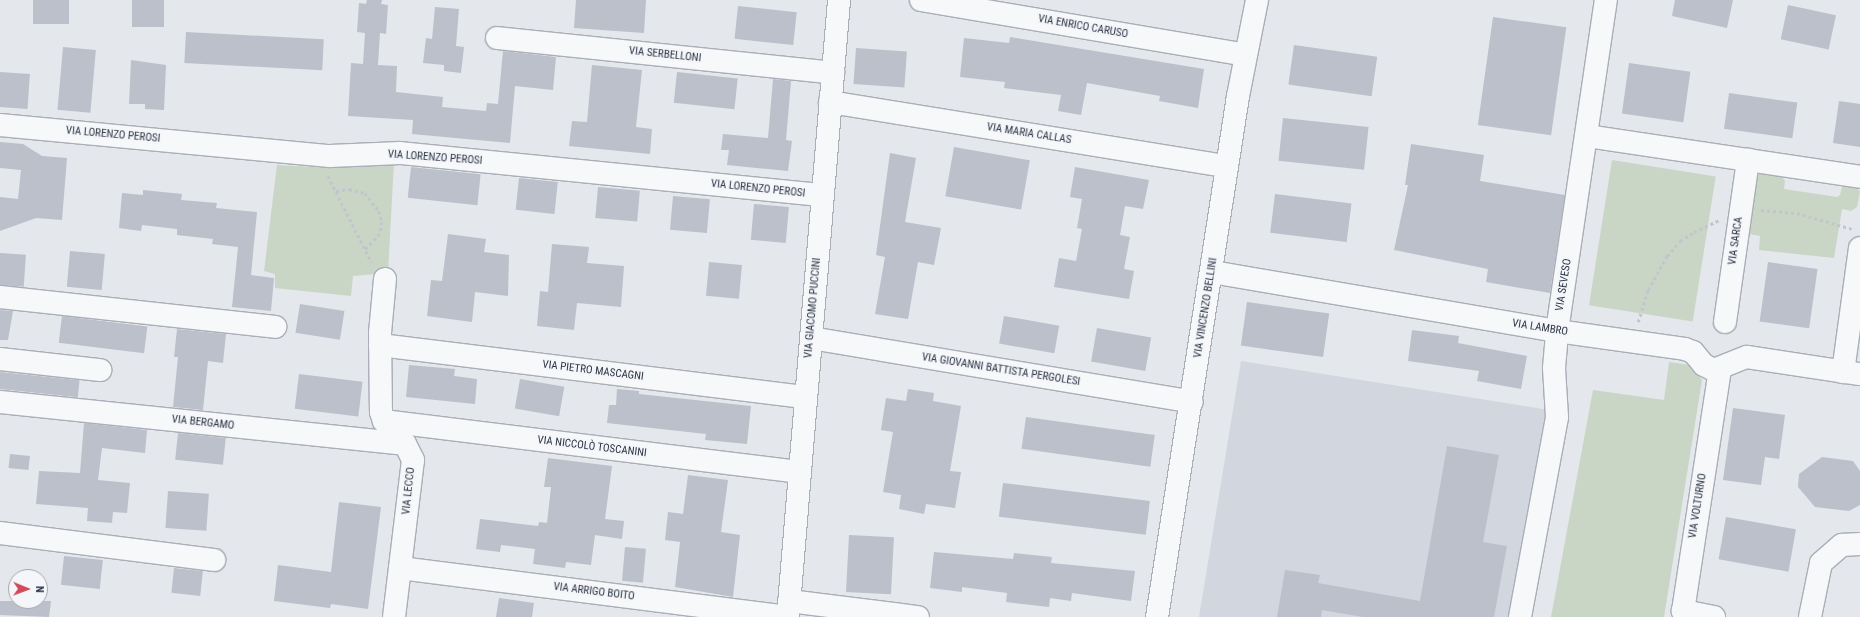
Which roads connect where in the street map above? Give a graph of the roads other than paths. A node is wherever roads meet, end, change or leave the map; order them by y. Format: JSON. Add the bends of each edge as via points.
{"nodes":[{"id":1,"x":839,"y":0,"type":"edge"},
{"id":2,"x":921,"y":0,"type":"edge"},
{"id":3,"x":1257,"y":0,"type":"edge"},
{"id":4,"x":1606,"y":0,"type":"edge"},
{"id":5,"x":497,"y":38,"type":"dead end"},
{"id":6,"x":1245,"y":55,"type":"junction"},
{"id":7,"x":833,"y":73,"type":"junction"},
{"id":8,"x":830,"y":102,"type":"junction"},
{"id":9,"x":0,"y":125,"type":"edge"},
{"id":10,"x":1587,"y":136,"type":"junction"},
{"id":11,"x":1748,"y":160,"type":"junction"},
{"id":12,"x":1228,"y":166,"type":"junction"},
{"id":13,"x":1860,"y":177,"type":"edge"},
{"id":14,"x":822,"y":195,"type":"junction"},
{"id":15,"x":1860,"y":248,"type":"edge"},
{"id":16,"x":1212,"y":272,"type":"junction"},
{"id":17,"x":379,"y":273,"type":"road end"},
{"id":18,"x":0,"y":296,"type":"edge"},
{"id":19,"x":1725,"y":322,"type":"dead end"},
{"id":20,"x":275,"y":327,"type":"dead end"},
{"id":21,"x":1557,"y":331,"type":"junction"},
{"id":22,"x":811,"y":338,"type":"junction"},
{"id":23,"x":380,"y":345,"type":"junction"},
{"id":24,"x":0,"y":359,"type":"edge"},
{"id":25,"x":1720,"y":369,"type":"junction"},
{"id":26,"x":100,"y":370,"type":"dead end"},
{"id":27,"x":1852,"y":373,"type":"edge"},
{"id":28,"x":806,"y":398,"type":"junction"},
{"id":29,"x":0,"y":402,"type":"edge"},
{"id":30,"x":1192,"y":402,"type":"junction"},
{"id":31,"x":384,"y":421,"type":"junction"},
{"id":32,"x":406,"y":444,"type":"junction"},
{"id":33,"x":800,"y":472,"type":"junction"},
{"id":34,"x":0,"y":533,"type":"edge"},
{"id":35,"x":1860,"y":544,"type":"edge"},
{"id":36,"x":214,"y":560,"type":"dead end"},
{"id":37,"x":400,"y":568,"type":"junction"},
{"id":38,"x":788,"y":611,"type":"edge"},
{"id":39,"x":394,"y":617,"type":"edge"},
{"id":40,"x":918,"y":617,"type":"edge"},
{"id":41,"x":1157,"y":617,"type":"edge"},
{"id":42,"x":1520,"y":617,"type":"edge"},
{"id":43,"x":1714,"y":617,"type":"edge"},
{"id":44,"x":1810,"y":617,"type":"edge"}],
"edges":[{"from":1,"to":7,"type":"street","name":"VIA GIACOMO PUCCINI"},
{"from":2,"to":6,"type":"street","name":"VIA ENRICO CARUSO"},
{"from":3,"to":6,"type":"street","name":"VIA VINCENZO BELLINI"},
{"from":4,"to":10,"type":"street","name":"VIA SEVESO"},
{"from":5,"to":7,"type":"street","name":"VIA SERBELLONI"},
{"from":6,"to":12,"type":"street","name":"VIA VINCENZO BELLINI"},
{"from":7,"to":8,"type":"street","name":"VIA GIACOMO PUCCINI"},
{"from":8,"to":12,"type":"street","name":"VIA MARIA CALLAS"},
{"from":8,"to":14,"type":"street","name":"VIA GIACOMO PUCCINI"},
{"from":9,"to":14,"type":"street","name":"VIA LORENZO PEROSI","via":[[328,165],[400,153]]},
{"from":10,"to":11,"type":"street"},
{"from":10,"to":21,"type":"street","name":"VIA SEVESO"},
{"from":11,"to":13,"type":"street"},
{"from":11,"to":19,"type":"street","name":"VIA SARCA"},
{"from":12,"to":16,"type":"street","name":"VIA VINCENZO BELLINI"},
{"from":14,"to":22,"type":"street","name":"VIA GIACOMO PUCCINI"},
{"from":15,"to":27,"type":"street"},
{"from":16,"to":21,"type":"street","name":"VIA LAMBRO"},
{"from":16,"to":30,"type":"street","name":"VIA VINCENZO BELLINI"},
{"from":17,"to":23,"type":"street"},
{"from":18,"to":20,"type":"street"},
{"from":21,"to":25,"type":"street","name":"VIA LAMBRO","via":[[1685,349],[1709,368]]},
{"from":21,"to":42,"type":"street","name":"VIA SEVESO","via":[[1554,368],[1557,416]]},
{"from":22,"to":28,"type":"street","name":"VIA GIACOMO PUCCINI"},
{"from":22,"to":30,"type":"street","name":"VIA GIOVANNI BATTISTA PERGOLESI"},
{"from":23,"to":28,"type":"street","name":"VIA PIETRO MASCAGNI"},
{"from":23,"to":31,"type":"street","via":[[381,412]]},
{"from":24,"to":26,"type":"street"},
{"from":25,"to":27,"type":"street","via":[[1747,357]]},
{"from":25,"to":43,"type":"street","name":"VIA VOLTURNO","via":[[1683,611]]},
{"from":28,"to":33,"type":"street","name":"VIA GIACOMO PUCCINI"},
{"from":29,"to":32,"type":"street","name":"VIA BERGAMO"},
{"from":30,"to":41,"type":"street","name":"VIA VINCENZO BELLINI"},
{"from":31,"to":32,"type":"street","name":"VIA LECCO"},
{"from":31,"to":33,"type":"street","name":"VIA NICCOLÒ TOSCANINI"},
{"from":32,"to":37,"type":"street","name":"VIA LECCO","via":[[412,456],[412,470]]},
{"from":33,"to":38,"type":"street","name":"VIA GIACOMO PUCCINI"},
{"from":34,"to":36,"type":"street"},
{"from":35,"to":44,"type":"street","via":[[1842,545],[1821,563]]},
{"from":37,"to":38,"type":"street","name":"VIA ARRIGO BOITO"},
{"from":37,"to":39,"type":"street","name":"VIA LECCO"},
{"from":38,"to":40,"type":"street","name":"VIA ARRIGO BOITO"}]}
